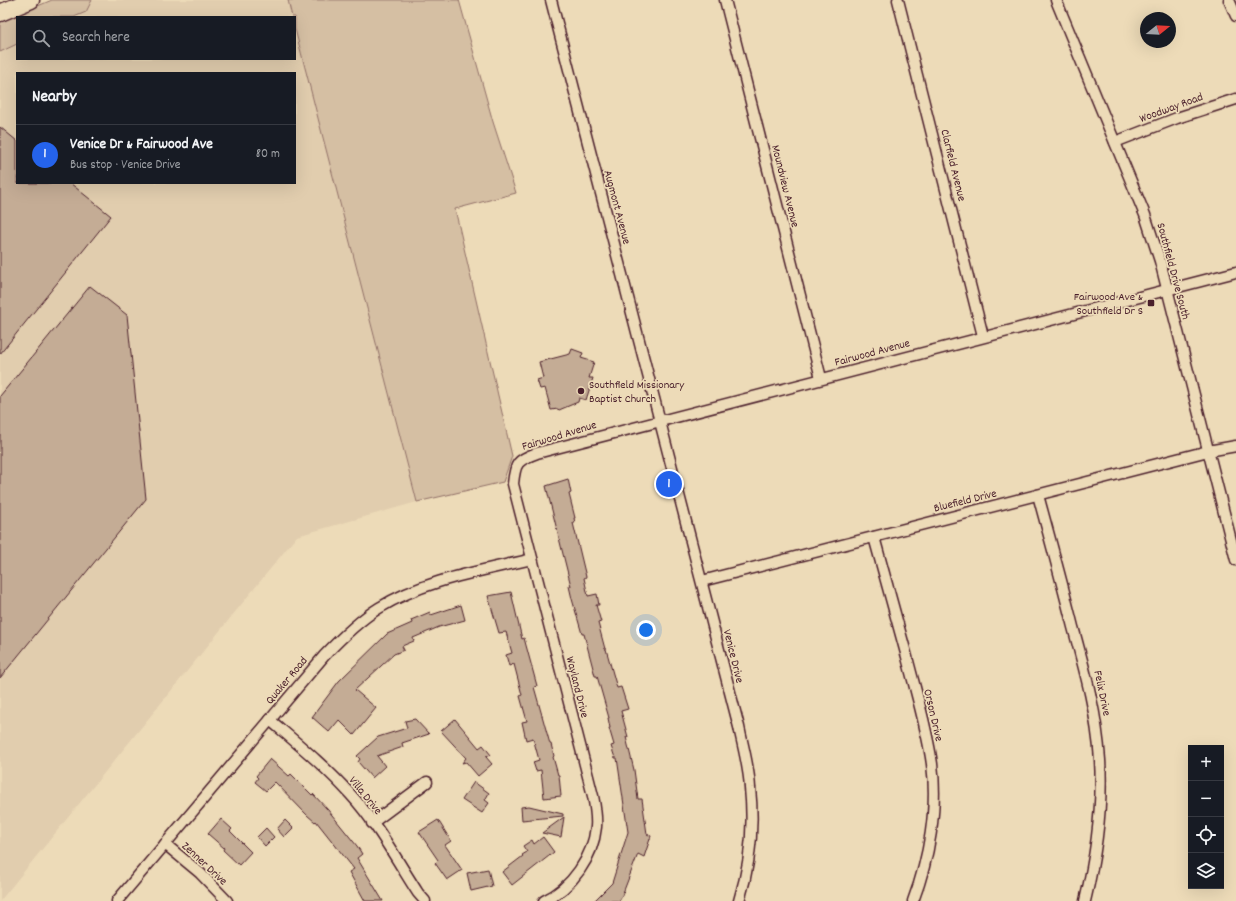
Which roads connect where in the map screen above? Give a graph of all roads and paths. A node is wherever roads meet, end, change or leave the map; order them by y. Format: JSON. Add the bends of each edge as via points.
{"nodes":[{"id":1,"x":31,"y":0,"type":"edge"},
{"id":2,"x":551,"y":0,"type":"edge"},
{"id":3,"x":724,"y":0,"type":"edge"},
{"id":4,"x":898,"y":0,"type":"edge"},
{"id":5,"x":1056,"y":0,"type":"edge"},
{"id":6,"x":1229,"y":0,"type":"edge"},
{"id":7,"x":0,"y":13,"type":"edge"},
{"id":8,"x":1236,"y":16,"type":"edge"},
{"id":9,"x":1236,"y":100,"type":"edge"},
{"id":10,"x":1116,"y":142,"type":"junction"},
{"id":11,"x":1236,"y":272,"type":"edge"},
{"id":12,"x":1166,"y":289,"type":"junction"},
{"id":13,"x":983,"y":336,"type":"junction"},
{"id":14,"x":821,"y":378,"type":"junction"},
{"id":15,"x":661,"y":421,"type":"junction"},
{"id":16,"x":1236,"y":446,"type":"edge"},
{"id":17,"x":1208,"y":452,"type":"junction"},
{"id":18,"x":518,"y":463,"type":"joint"},
{"id":19,"x":1038,"y":495,"type":"junction"},
{"id":20,"x":874,"y":537,"type":"junction"},
{"id":21,"x":532,"y":559,"type":"junction"},
{"id":22,"x":1236,"y":560,"type":"edge"},
{"id":23,"x":702,"y":581,"type":"junction"},
{"id":24,"x":270,"y":720,"type":"junction"},
{"id":25,"x":427,"y":782,"type":"dead end"},
{"id":26,"x":372,"y":823,"type":"junction"},
{"id":27,"x":165,"y":844,"type":"junction"},
{"id":28,"x":117,"y":901,"type":"edge"},
{"id":29,"x":227,"y":901,"type":"edge"},
{"id":30,"x":425,"y":901,"type":"edge"},
{"id":31,"x":544,"y":901,"type":"edge"},
{"id":32,"x":739,"y":901,"type":"edge"},
{"id":33,"x":913,"y":901,"type":"edge"},
{"id":34,"x":1085,"y":901,"type":"edge"}],
"edges":[{"from":1,"to":7,"type":"main road"},
{"from":2,"to":15,"type":"street","name":"Augmont Avenue"},
{"from":3,"to":14,"type":"street","name":"Moundview Avenue"},
{"from":4,"to":13,"type":"street","name":"Clarfield Avenue"},
{"from":5,"to":10,"type":"street","name":"Southfield Drive South"},
{"from":6,"to":8,"type":"street"},
{"from":9,"to":10,"type":"street","name":"Woodway Road","via":[[1177,118]]},
{"from":10,"to":12,"type":"street","name":"Southfield Drive South","via":[[1145,215]]},
{"from":11,"to":12,"type":"street","name":"Fairwood Avenue"},
{"from":12,"to":13,"type":"street","name":"Fairwood Avenue"},
{"from":12,"to":17,"type":"street","name":"Southfield Drive South"},
{"from":13,"to":14,"type":"street","name":"Fairwood Avenue"},
{"from":14,"to":15,"type":"street","name":"Fairwood Avenue"},
{"from":15,"to":18,"type":"street","name":"Fairwood Avenue","via":[[536,453]]},
{"from":15,"to":23,"type":"street","name":"Venice Drive"},
{"from":16,"to":17,"type":"street","name":"Bluefield Drive"},
{"from":17,"to":19,"type":"street","name":"Bluefield Drive"},
{"from":17,"to":22,"type":"street","name":"Southfield Drive South"},
{"from":18,"to":21,"type":"street","name":"Wayland Drive","via":[[514,470],[513,484]]},
{"from":19,"to":20,"type":"street","name":"Bluefield Drive"},
{"from":19,"to":34,"type":"street","name":"Felix Drive","via":[[1090,688],[1096,724],[1100,761],[1098,822]]},
{"from":20,"to":23,"type":"street","name":"Bluefield Drive"},
{"from":20,"to":33,"type":"street","name":"Orson Drive","via":[[925,726],[932,765],[931,832]]},
{"from":21,"to":24,"type":"street","name":"Quaker Road","via":[[435,583],[379,608],[361,620],[324,656]]},
{"from":21,"to":31,"type":"street","name":"Wayland Drive","via":[[593,796],[596,826],[591,847],[579,871],[562,890]]},
{"from":23,"to":32,"type":"street","name":"Venice Drive","via":[[739,727],[750,787],[750,848],[745,882]]},
{"from":24,"to":26,"type":"street","name":"Villa Drive","via":[[328,770]]},
{"from":24,"to":27,"type":"street","name":"Quaker Road"},
{"from":25,"to":26,"type":"street"},
{"from":26,"to":30,"type":"street","name":"Villa Drive"},
{"from":27,"to":28,"type":"street","name":"Quaker Road"},
{"from":27,"to":29,"type":"street","name":"Zenner Drive","via":[[200,873]]}]}
